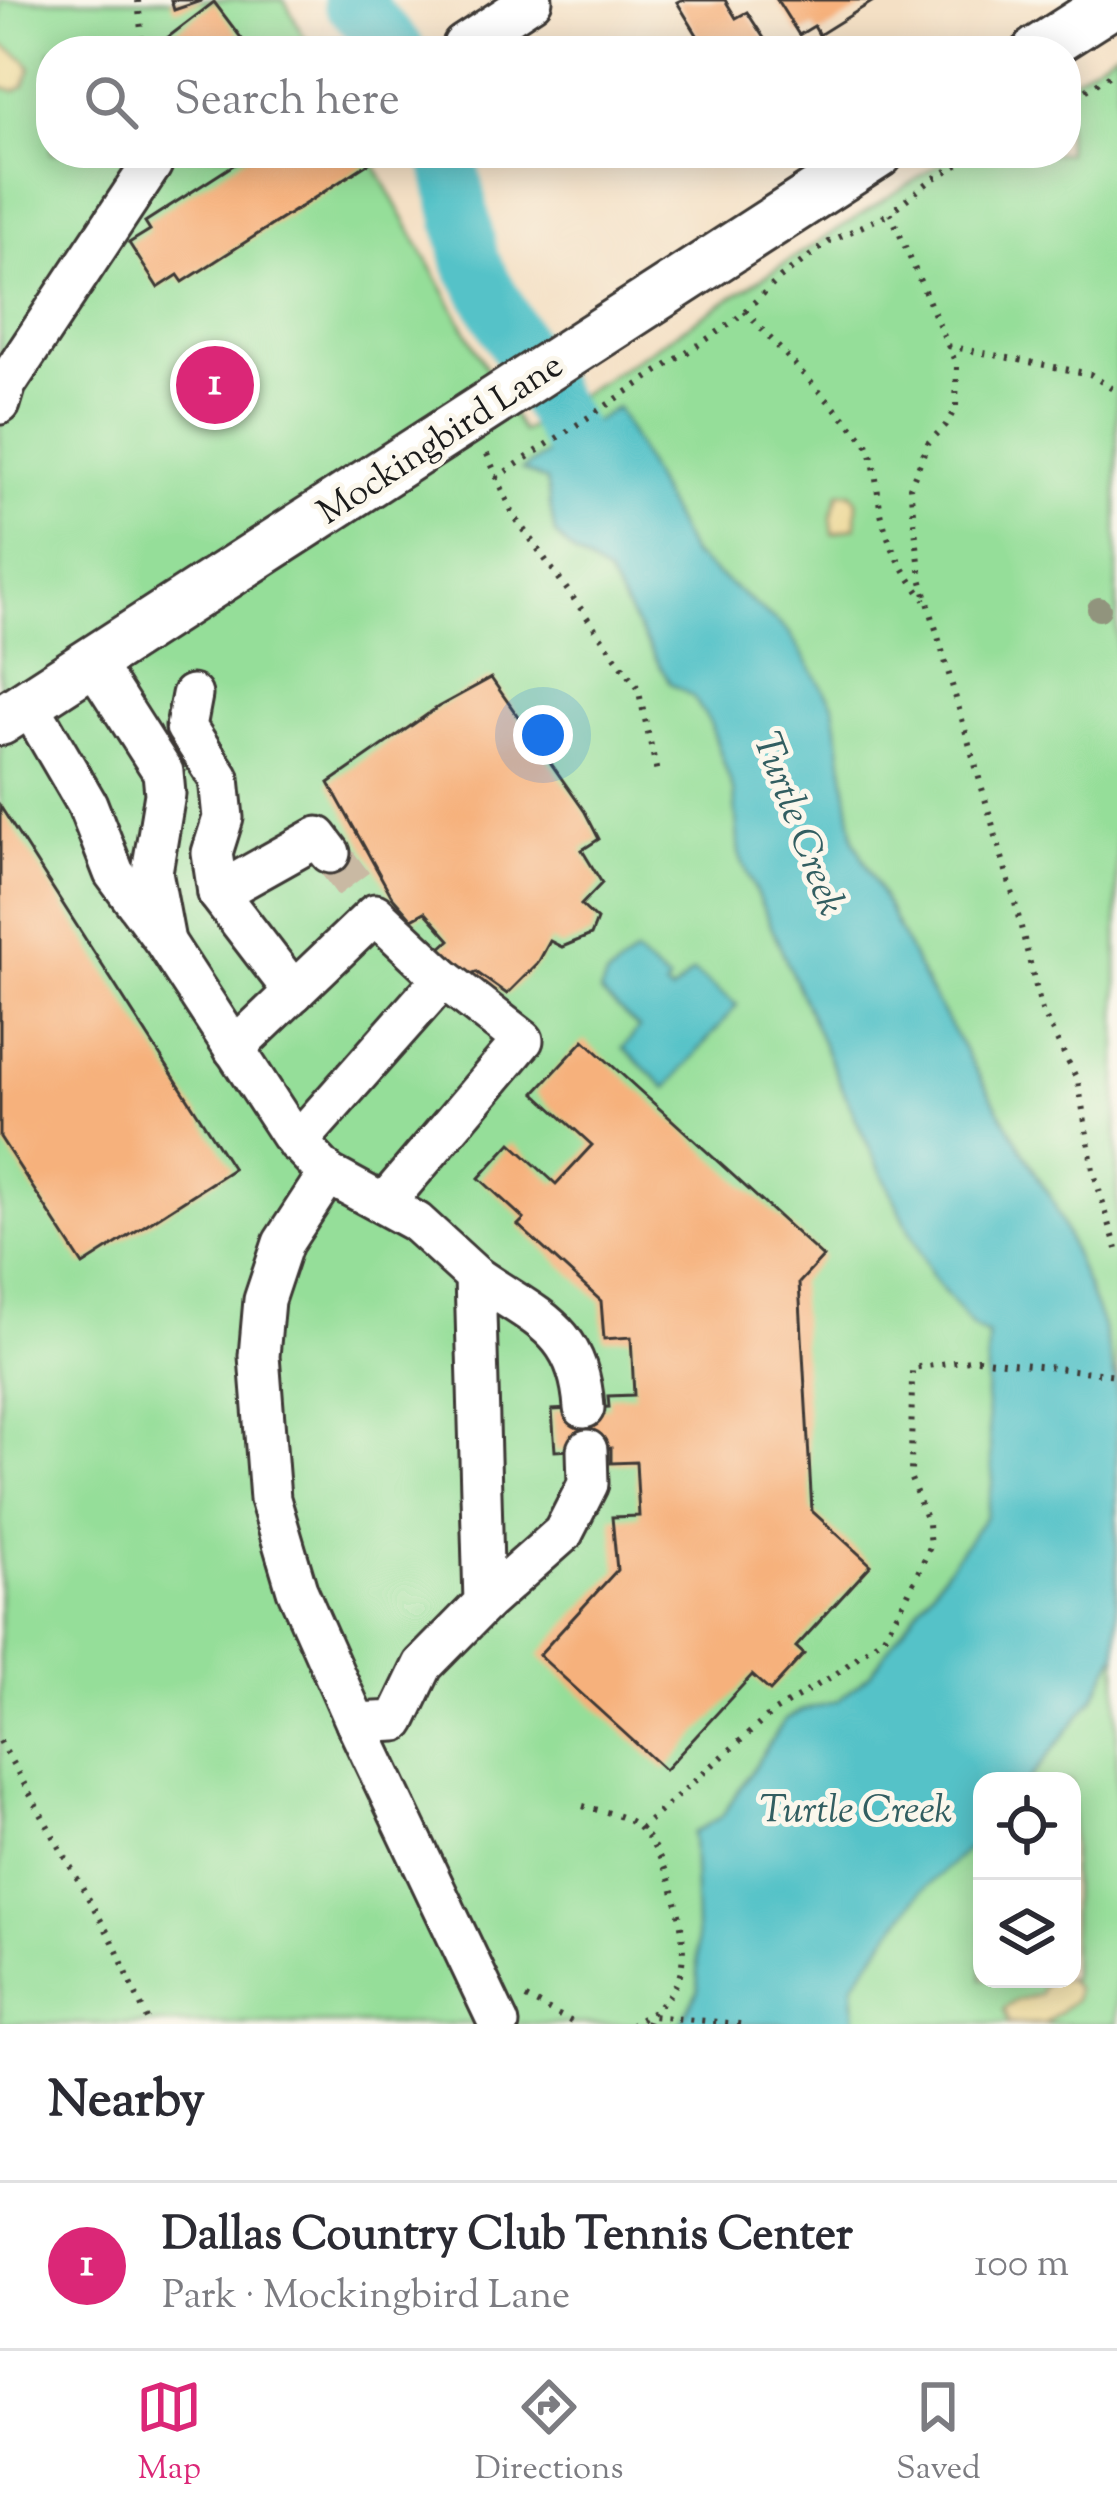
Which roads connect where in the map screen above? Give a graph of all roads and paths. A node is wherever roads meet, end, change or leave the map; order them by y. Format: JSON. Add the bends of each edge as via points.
{"nodes":[{"id":1,"x":139,"y":0,"type":"edge"},
{"id":2,"x":532,"y":0,"type":"edge"},
{"id":3,"x":1117,"y":0,"type":"edge"},
{"id":4,"x":142,"y":36,"type":"edge"},
{"id":5,"x":477,"y":36,"type":"edge"},
{"id":6,"x":1061,"y":36,"type":"edge"},
{"id":7,"x":1117,"y":71,"type":"edge"},
{"id":8,"x":1081,"y":94,"type":"edge"},
{"id":9,"x":149,"y":168,"type":"edge"},
{"id":10,"x":856,"y":168,"type":"edge"},
{"id":11,"x":952,"y":168,"type":"edge"},
{"id":12,"x":890,"y":212,"type":"junction"},
{"id":13,"x":745,"y":310,"type":"junction"},
{"id":14,"x":948,"y":346,"type":"junction"},
{"id":15,"x":1117,"y":392,"type":"edge"},
{"id":16,"x":0,"y":404,"type":"edge"},
{"id":17,"x":482,"y":433,"type":"junction"},
{"id":18,"x":496,"y":478,"type":"junction"},
{"id":19,"x":929,"y":605,"type":"junction"},
{"id":20,"x":92,"y":662,"type":"junction"},
{"id":21,"x":192,"y":695,"type":"dead end"},
{"id":22,"x":14,"y":712,"type":"edge"},
{"id":23,"x":658,"y":776,"type":"dead end"},
{"id":24,"x":330,"y":853,"type":"dead end"},
{"id":25,"x":218,"y":893,"type":"junction"},
{"id":26,"x":165,"y":942,"type":"junction"},
{"id":27,"x":443,"y":978,"type":"junction"},
{"id":28,"x":294,"y":992,"type":"junction"},
{"id":29,"x":234,"y":1048,"type":"junction"},
{"id":30,"x":297,"y":1143,"type":"junction"},
{"id":31,"x":328,"y":1174,"type":"junction"},
{"id":32,"x":384,"y":1204,"type":"junction"},
{"id":33,"x":1117,"y":1249,"type":"edge"},
{"id":34,"x":475,"y":1276,"type":"junction"},
{"id":35,"x":1117,"y":1375,"type":"edge"},
{"id":36,"x":584,"y":1408,"type":"dead end"},
{"id":37,"x":586,"y":1450,"type":"dead end"},
{"id":38,"x":484,"y":1603,"type":"junction"},
{"id":39,"x":356,"y":1724,"type":"junction"},
{"id":40,"x":0,"y":1741,"type":"edge"},
{"id":41,"x":583,"y":1806,"type":"dead end"},
{"id":42,"x":640,"y":1828,"type":"junction"},
{"id":43,"x":505,"y":2015,"type":"edge"},
{"id":44,"x":648,"y":2020,"type":"edge"},
{"id":45,"x":149,"y":2024,"type":"edge"},
{"id":46,"x":576,"y":2024,"type":"edge"},
{"id":47,"x":632,"y":2024,"type":"edge"},
{"id":48,"x":741,"y":2024,"type":"edge"}],
"edges":[{"from":1,"to":4,"type":"path"},
{"from":2,"to":5,"type":"lane"},
{"from":3,"to":6,"type":"main road"},
{"from":7,"to":8,"type":"path"},
{"from":9,"to":16,"type":"lane"},
{"from":10,"to":17,"type":"main road","name":"Mockingbird Lane","via":[[602,331]]},
{"from":11,"to":12,"type":"path"},
{"from":12,"to":13,"type":"path","via":[[830,242]]},
{"from":12,"to":14,"type":"path"},
{"from":13,"to":18,"type":"path"},
{"from":13,"to":19,"type":"path","via":[[867,443],[890,543]]},
{"from":14,"to":15,"type":"path","via":[[1090,374]]},
{"from":14,"to":19,"type":"path","via":[[957,366],[956,407],[928,443],[910,487]]},
{"from":17,"to":18,"type":"path"},
{"from":17,"to":20,"type":"main road","name":"Mockingbird Lane"},
{"from":18,"to":23,"type":"path","via":[[514,516],[638,688]]},
{"from":19,"to":33,"type":"path","via":[[1042,1011],[1078,1081]]},
{"from":20,"to":22,"type":"main road","name":"Mockingbird Lane"},
{"from":20,"to":26,"type":"lane","via":[[163,772],[152,872]]},
{"from":21,"to":25,"type":"lane","via":[[186,727],[219,778],[223,818],[212,853]]},
{"from":22,"to":26,"type":"lane","via":[[87,805],[114,874]]},
{"from":24,"to":25,"type":"lane","via":[[318,837]]},
{"from":25,"to":28,"type":"lane"},
{"from":26,"to":29,"type":"lane"},
{"from":27,"to":28,"type":"lane","via":[[367,903]]},
{"from":27,"to":30,"type":"lane"},
{"from":27,"to":32,"type":"lane","via":[[524,1040]]},
{"from":28,"to":29,"type":"lane"},
{"from":29,"to":30,"type":"lane"},
{"from":30,"to":31,"type":"lane"},
{"from":31,"to":32,"type":"lane"},
{"from":31,"to":39,"type":"lane","via":[[284,1244],[264,1300],[259,1356],[270,1499],[297,1590]]},
{"from":32,"to":34,"type":"lane"},
{"from":34,"to":36,"type":"lane","via":[[564,1338],[582,1376]]},
{"from":34,"to":38,"type":"lane"},
{"from":35,"to":42,"type":"path","via":[[977,1359],[912,1368],[911,1479],[930,1547],[884,1636],[773,1712]]},
{"from":37,"to":38,"type":"lane","via":[[589,1484],[563,1533]]},
{"from":38,"to":39,"type":"lane","via":[[423,1665],[396,1721]]},
{"from":39,"to":43,"type":"lane"},
{"from":40,"to":45,"type":"path","via":[[113,1942]]},
{"from":41,"to":42,"type":"path"},
{"from":42,"to":44,"type":"path","via":[[671,1886],[684,1953],[679,1977]]},
{"from":43,"to":46,"type":"path"},
{"from":44,"to":47,"type":"path"},
{"from":44,"to":48,"type":"path"}]}
